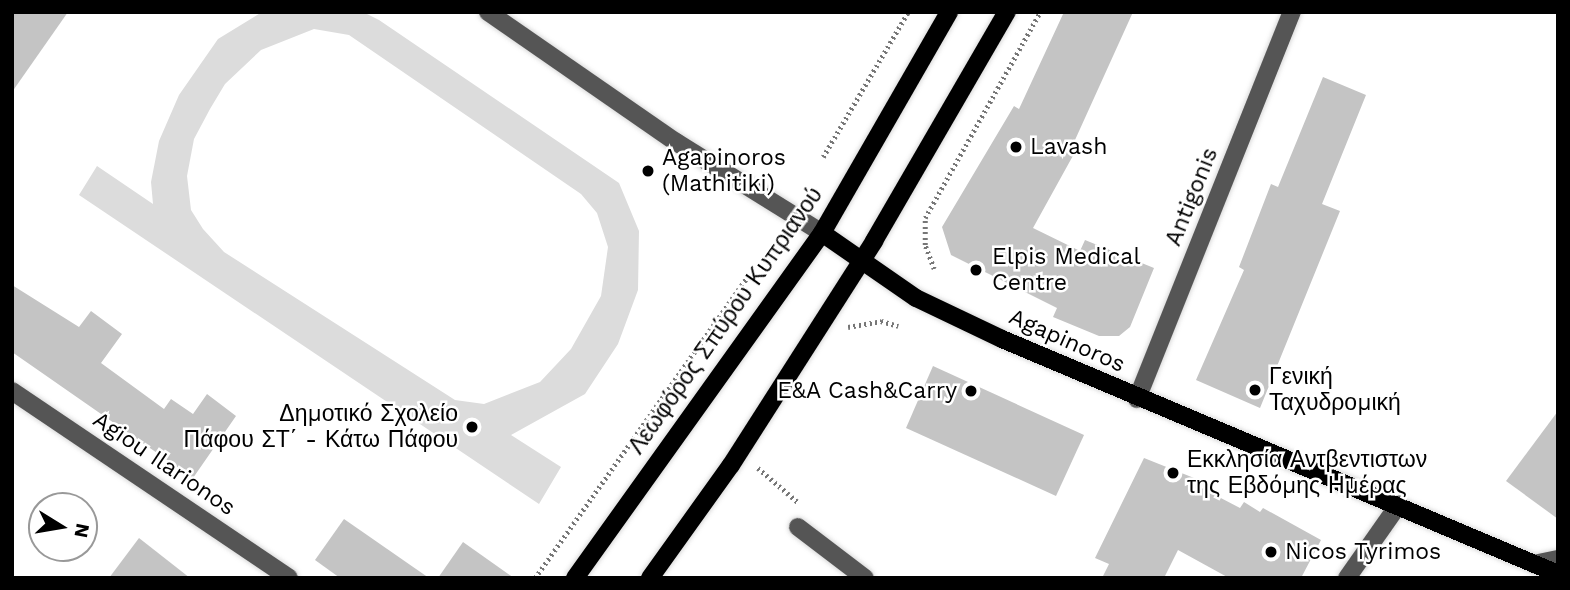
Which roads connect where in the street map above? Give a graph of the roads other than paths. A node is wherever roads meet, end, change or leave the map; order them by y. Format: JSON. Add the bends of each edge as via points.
{"nodes":[{"id":1,"x":488,"y":12,"type":"edge"},
{"id":2,"x":949,"y":12,"type":"edge"},
{"id":3,"x":1007,"y":12,"type":"edge"},
{"id":4,"x":1292,"y":12,"type":"edge"},
{"id":5,"x":822,"y":233,"type":"junction"},
{"id":6,"x":862,"y":261,"type":"junction"},
{"id":7,"x":12,"y":391,"type":"edge"},
{"id":8,"x":1137,"y":399,"type":"junction"},
{"id":9,"x":1399,"y":503,"type":"junction"},
{"id":10,"x":798,"y":527,"type":"road end"},
{"id":11,"x":1558,"y":559,"type":"edge"},
{"id":12,"x":1534,"y":564,"type":"junction"},
{"id":13,"x":1558,"y":574,"type":"edge"},
{"id":14,"x":289,"y":578,"type":"edge"},
{"id":15,"x":575,"y":578,"type":"edge"},
{"id":16,"x":650,"y":578,"type":"edge"},
{"id":17,"x":865,"y":578,"type":"edge"},
{"id":18,"x":1347,"y":578,"type":"edge"}],
"edges":[{"from":1,"to":5,"type":"street","name":"Agapinoros","via":[[676,142]]},
{"from":2,"to":5,"type":"main road","name":"Λεωφόρος Σπύρου Κυπριανού"},
{"from":3,"to":6,"type":"main road"},
{"from":4,"to":8,"type":"street","name":"Antigonis"},
{"from":5,"to":6,"type":"main road","name":"Agapinoros"},
{"from":5,"to":15,"type":"main road","name":"Λεωφόρος Σπύρου Κυπριανού"},
{"from":6,"to":8,"type":"main road","name":"Agapinoros","via":[[916,298]]},
{"from":6,"to":16,"type":"main road","via":[[731,465]]},
{"from":7,"to":14,"type":"street","name":"Agiou Ilarionos"},
{"from":8,"to":9,"type":"main road","name":"Agapinoros"},
{"from":9,"to":12,"type":"main road","name":"Agapinoros"},
{"from":9,"to":18,"type":"street"},
{"from":10,"to":17,"type":"street"},
{"from":11,"to":12,"type":"street"},
{"from":12,"to":13,"type":"main road","name":"Agapinoros"}]}
